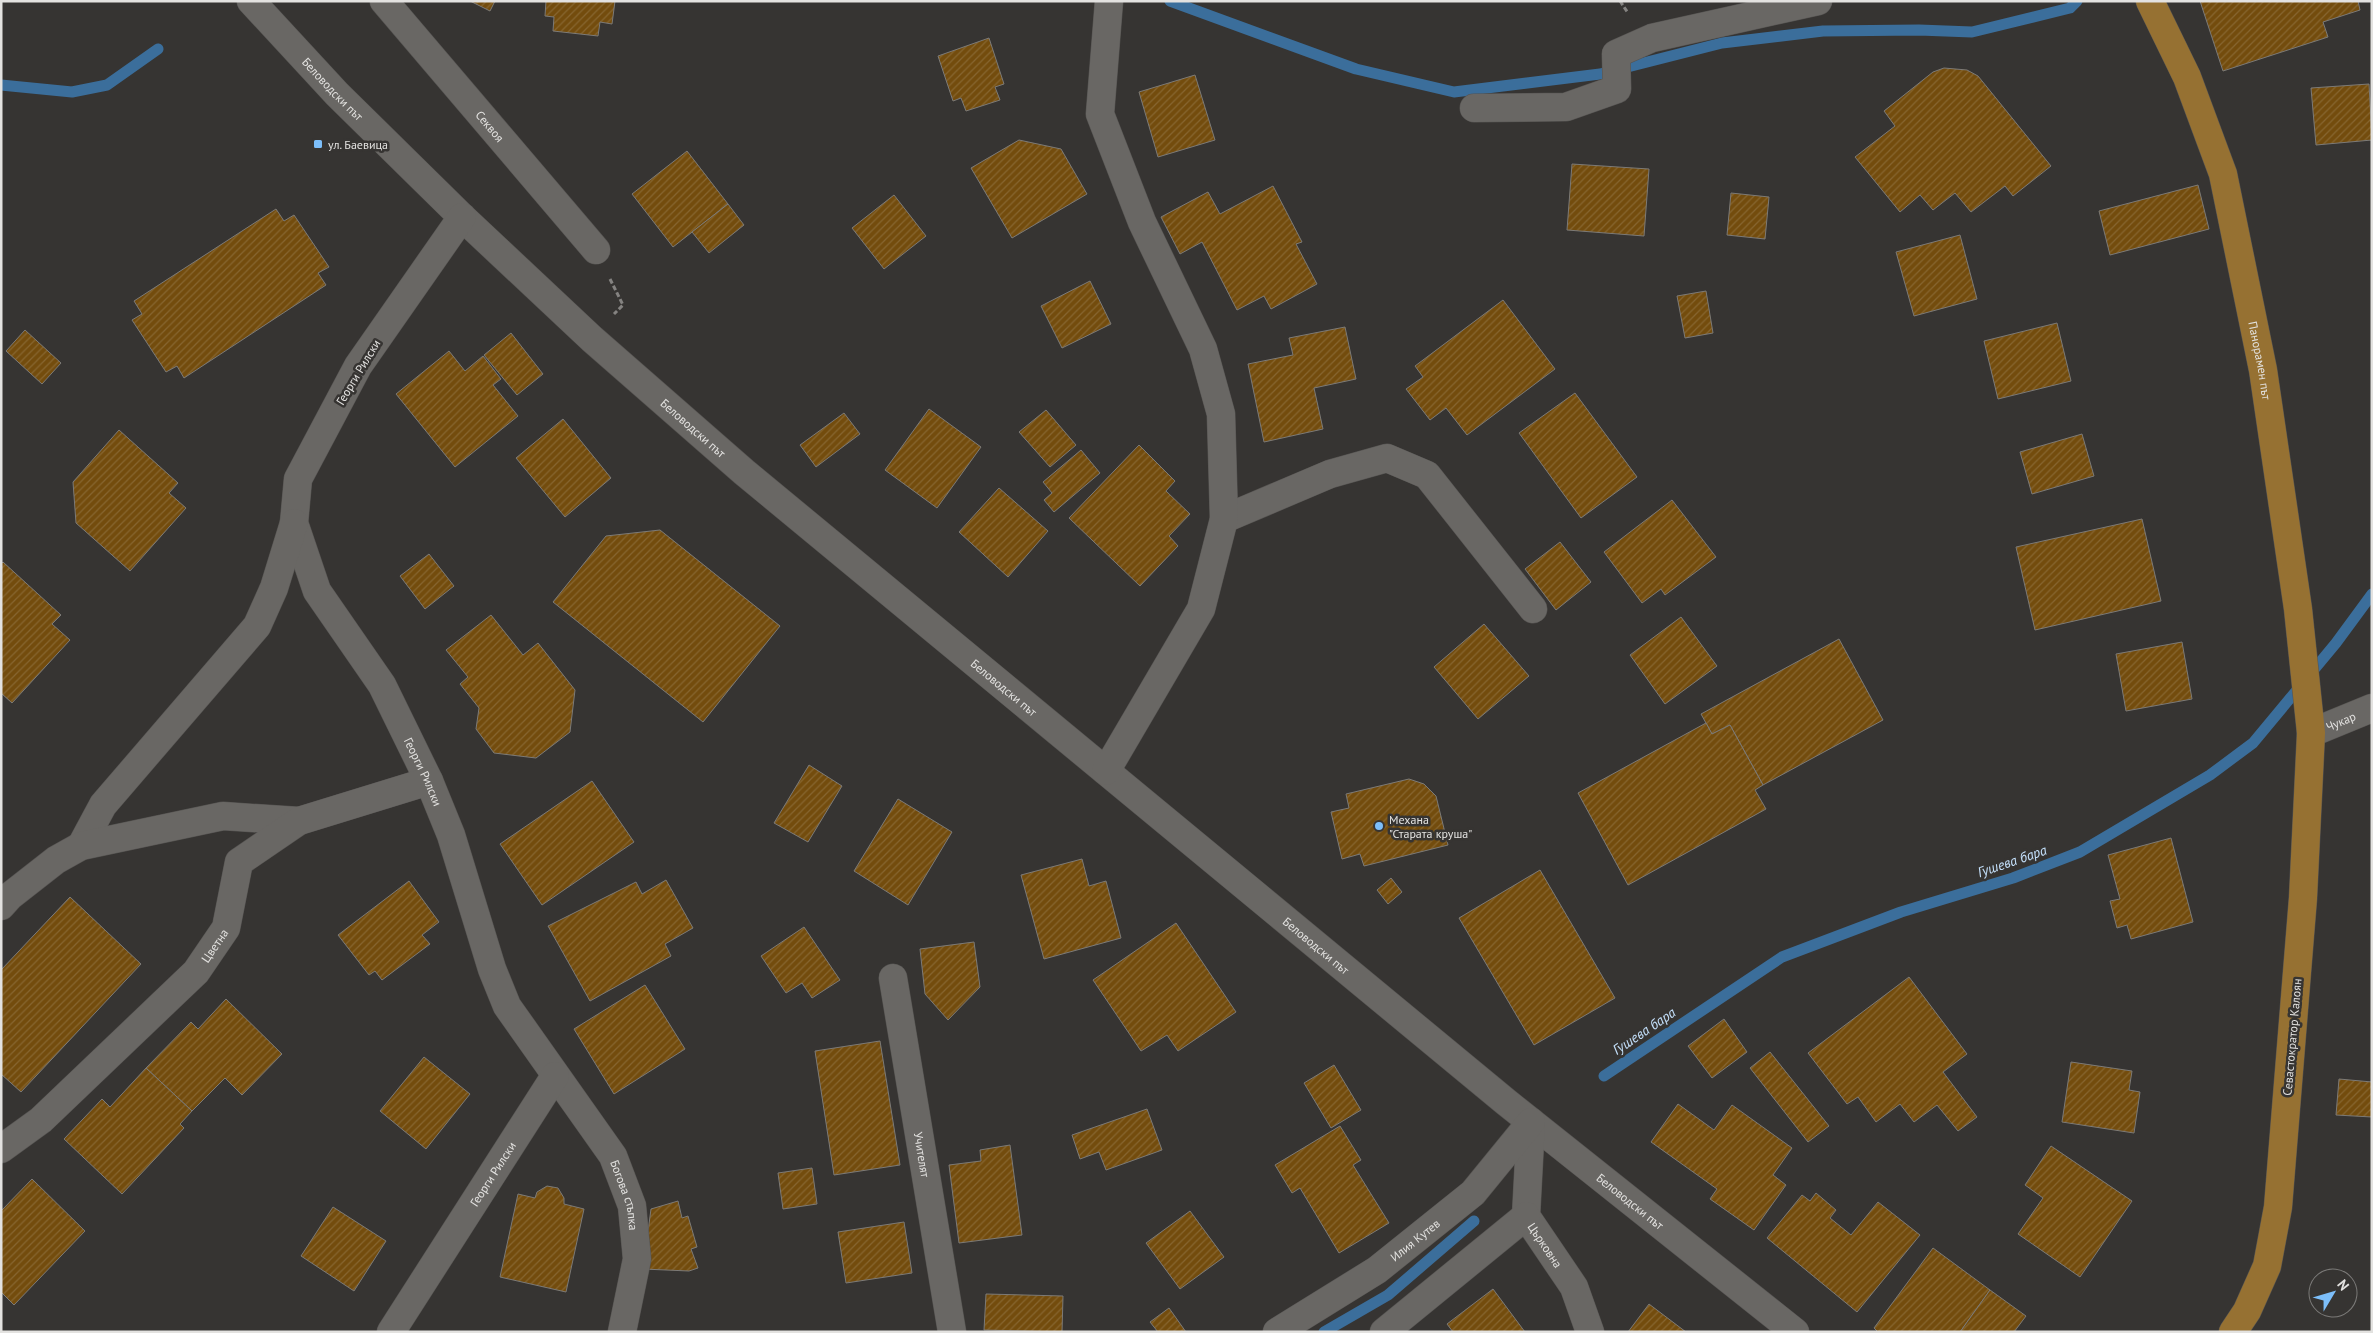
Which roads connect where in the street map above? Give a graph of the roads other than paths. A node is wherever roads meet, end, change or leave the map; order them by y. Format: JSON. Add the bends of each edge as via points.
{"nodes":[{"id":1,"x":251,"y":1,"type":"edge"},
{"id":2,"x":384,"y":1,"type":"edge"},
{"id":3,"x":1109,"y":1,"type":"edge"},
{"id":4,"x":1818,"y":1,"type":"edge"},
{"id":5,"x":2150,"y":1,"type":"edge"},
{"id":6,"x":1474,"y":108,"type":"dead end"},
{"id":7,"x":462,"y":216,"type":"junction"},
{"id":8,"x":596,"y":250,"type":"road end"},
{"id":9,"x":1224,"y":519,"type":"junction"},
{"id":10,"x":294,"y":522,"type":"junction"},
{"id":11,"x":1532,"y":609,"type":"dead end"},
{"id":12,"x":2372,"y":708,"type":"edge"},
{"id":13,"x":2310,"y":732,"type":"junction"},
{"id":14,"x":1106,"y":771,"type":"junction"},
{"id":15,"x":429,"y":781,"type":"junction"},
{"id":16,"x":299,"y":821,"type":"junction"},
{"id":17,"x":81,"y":846,"type":"junction"},
{"id":18,"x":4,"y":900,"type":"edge"},
{"id":19,"x":892,"y":978,"type":"dead end"},
{"id":20,"x":554,"y":1076,"type":"junction"},
{"id":21,"x":1532,"y":1122,"type":"junction"},
{"id":22,"x":1,"y":1149,"type":"edge"},
{"id":23,"x":1526,"y":1216,"type":"junction"},
{"id":24,"x":390,"y":1332,"type":"edge"},
{"id":25,"x":622,"y":1332,"type":"edge"},
{"id":26,"x":952,"y":1332,"type":"edge"},
{"id":27,"x":1277,"y":1332,"type":"edge"},
{"id":28,"x":1384,"y":1332,"type":"edge"},
{"id":29,"x":1590,"y":1332,"type":"edge"},
{"id":30,"x":1795,"y":1332,"type":"edge"},
{"id":31,"x":2233,"y":1332,"type":"edge"}],
"edges":[{"from":1,"to":7,"type":"street","name":"Беловодски път","via":[[337,94]]},
{"from":2,"to":8,"type":"street","name":"Секвоя"},
{"from":3,"to":9,"type":"street","via":[[1100,114],[1142,222],[1204,349],[1220,414]]},
{"from":4,"to":6,"type":"street","via":[[1652,38],[1616,54],[1617,89],[1566,106]]},
{"from":5,"to":13,"type":"main road","name":"Панорамен път","via":[[2187,77],[2223,174],[2264,370],[2298,609]]},
{"from":7,"to":10,"type":"street","name":"Георги Рилски","via":[[358,366],[298,479]]},
{"from":7,"to":14,"type":"street","name":"Беловодски път","via":[[592,339],[744,472]]},
{"from":9,"to":11,"type":"street","via":[[1330,474],[1387,458],[1427,475]]},
{"from":9,"to":14,"type":"street","via":[[1201,609]]},
{"from":10,"to":15,"type":"street","name":"Георги Рилски","via":[[317,592],[382,685]]},
{"from":10,"to":17,"type":"street","via":[[274,588],[257,626],[103,805]]},
{"from":12,"to":13,"type":"street","name":"Чукар"},
{"from":13,"to":31,"type":"main road","name":"Севастократор Калоян","via":[[2303,898],[2278,1207],[2267,1266],[2247,1311]]},
{"from":14,"to":21,"type":"street","name":"Беловодски път"},
{"from":15,"to":16,"type":"street","name":"Цветна"},
{"from":15,"to":20,"type":"street","name":"Георги Рилски","via":[[451,835],[492,969],[507,1006]]},
{"from":16,"to":17,"type":"street","via":[[223,816]]},
{"from":16,"to":22,"type":"street","name":"Цветна","via":[[239,862],[226,928],[196,972],[42,1120]]},
{"from":17,"to":18,"type":"street","via":[[56,860]]},
{"from":19,"to":26,"type":"street","name":"Учителят"},
{"from":20,"to":24,"type":"street","name":"Георги Рилски"},
{"from":20,"to":25,"type":"street","name":"Богова стъпка","via":[[613,1156],[632,1206],[637,1259]]},
{"from":21,"to":23,"type":"street","name":"Църковна"},
{"from":21,"to":27,"type":"street","name":"Илия Кутев","via":[[1473,1193],[1377,1270]]},
{"from":21,"to":30,"type":"street","name":"Беловодски път"},
{"from":23,"to":28,"type":"street"},
{"from":23,"to":29,"type":"street","name":"Църковна","via":[[1574,1287]]}]}
